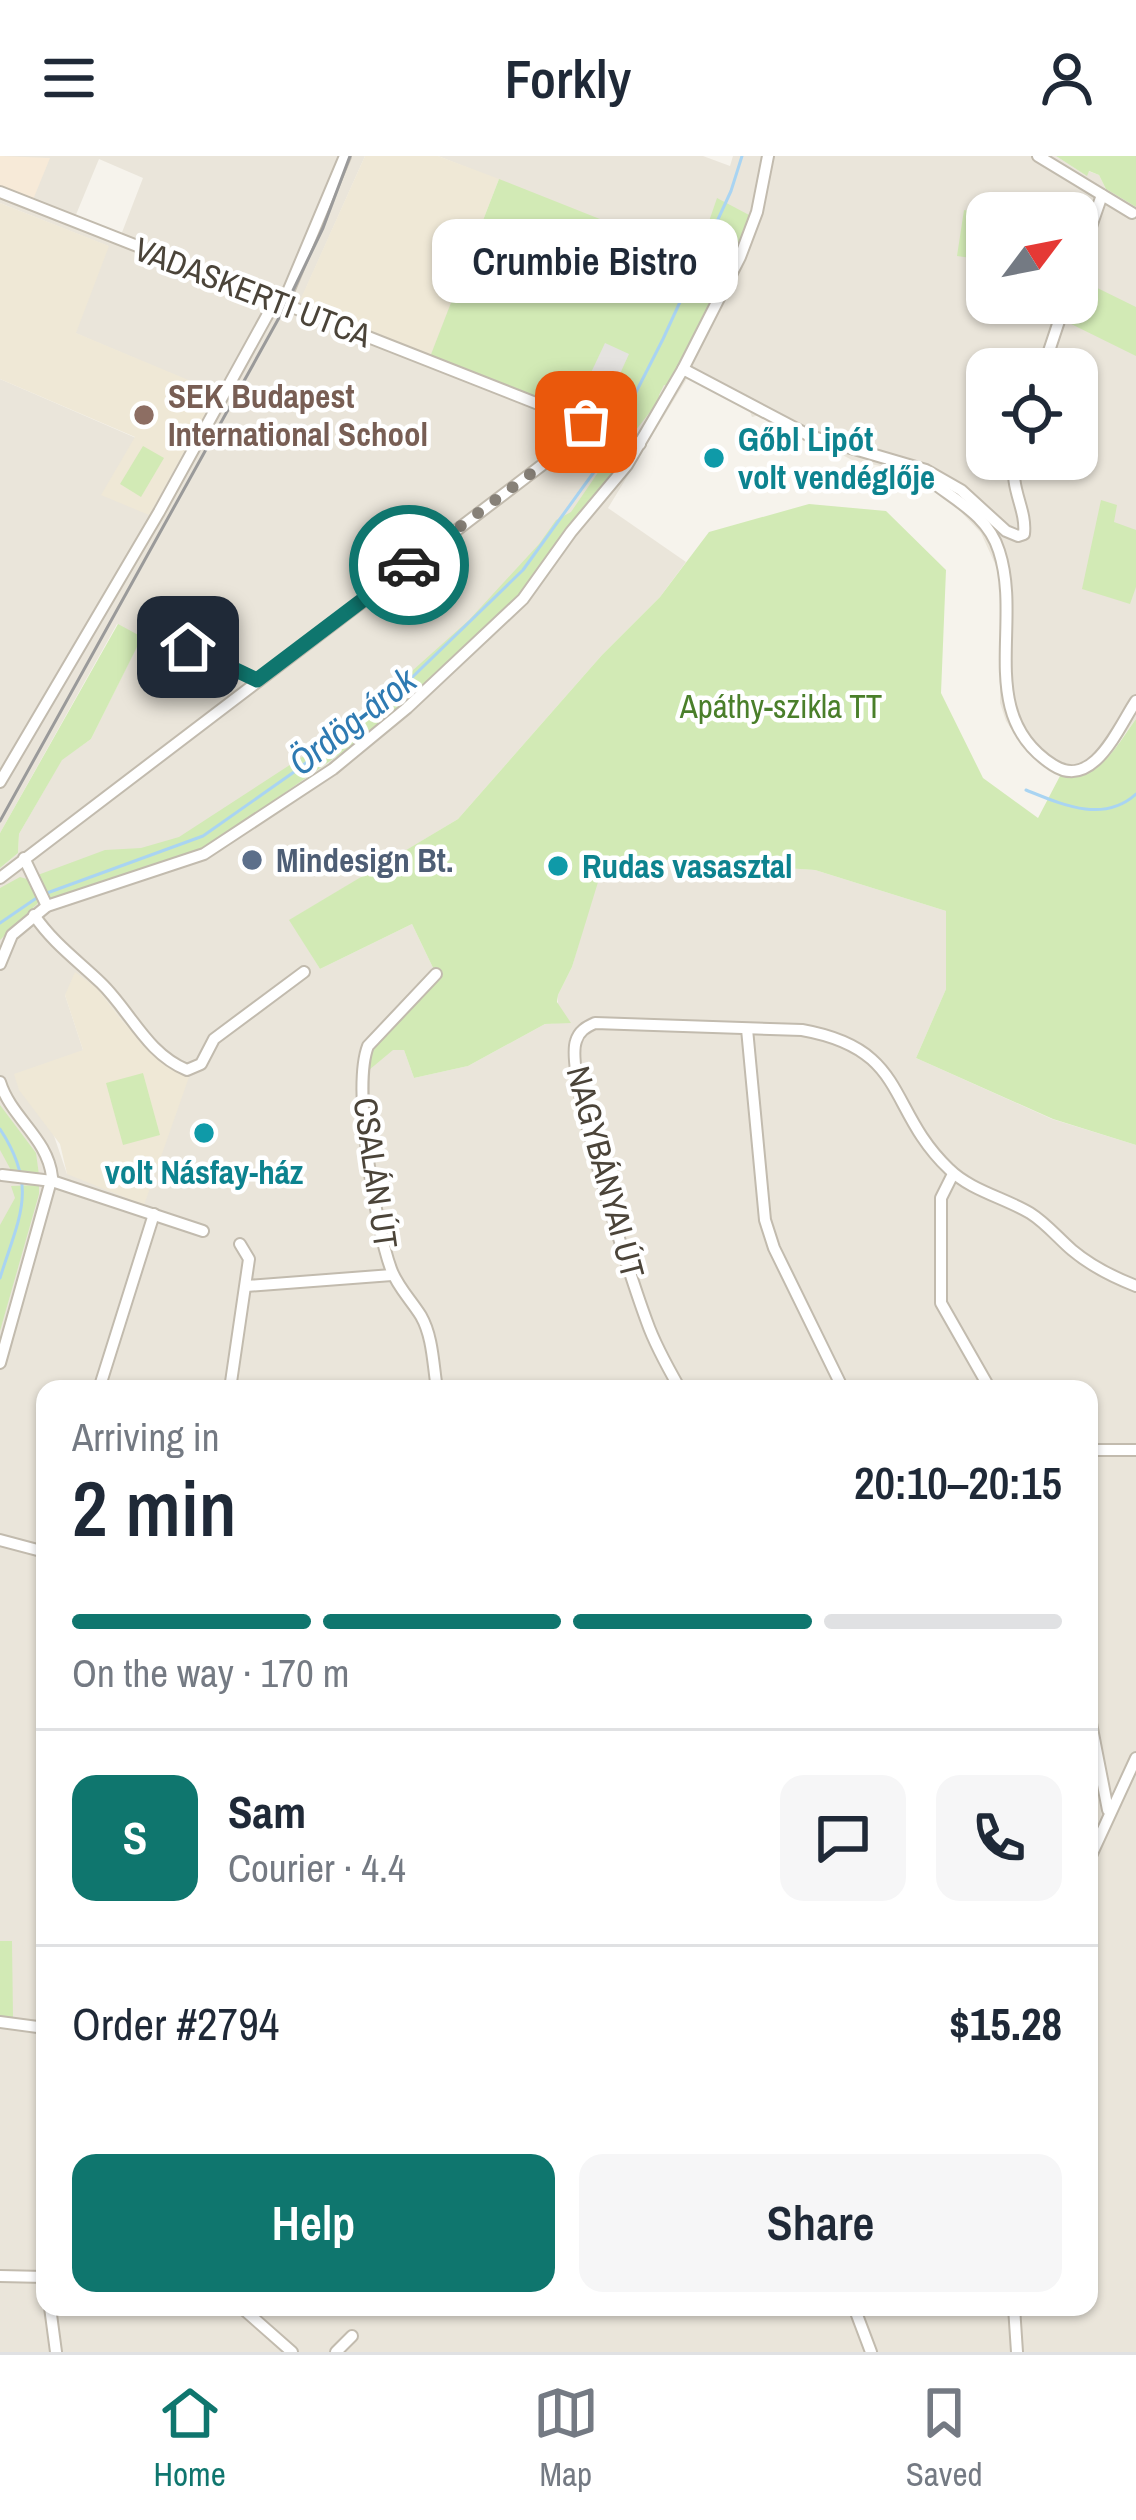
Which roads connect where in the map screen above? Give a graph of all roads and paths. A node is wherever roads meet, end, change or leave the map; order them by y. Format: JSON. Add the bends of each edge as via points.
{"nodes":[{"id":1,"x":345,"y":156,"type":"edge"},
{"id":2,"x":768,"y":156,"type":"edge"},
{"id":3,"x":1038,"y":156,"type":"edge"},
{"id":4,"x":0,"y":191,"type":"edge"},
{"id":5,"x":1102,"y":194,"type":"junction"},
{"id":6,"x":1098,"y":206,"type":"edge"},
{"id":7,"x":1132,"y":213,"type":"dead end"},
{"id":8,"x":278,"y":304,"type":"junction"},
{"id":9,"x":683,"y":369,"type":"junction"},
{"id":10,"x":579,"y":420,"type":"junction"},
{"id":11,"x":634,"y":442,"type":"junction"},
{"id":12,"x":916,"y":466,"type":"junction"},
{"id":13,"x":1015,"y":480,"type":"edge"},
{"id":14,"x":154,"y":631,"type":"dead end"},
{"id":15,"x":257,"y":680,"type":"junction"},
{"id":16,"x":1136,"y":701,"type":"edge"},
{"id":17,"x":4,"y":767,"type":"edge"},
{"id":18,"x":0,"y":782,"type":"edge"},
{"id":19,"x":24,"y":858,"type":"junction"},
{"id":20,"x":0,"y":878,"type":"edge"},
{"id":21,"x":47,"y":906,"type":"junction"},
{"id":22,"x":34,"y":915,"type":"junction"},
{"id":23,"x":0,"y":964,"type":"edge"},
{"id":24,"x":304,"y":972,"type":"dead end"},
{"id":25,"x":436,"y":974,"type":"dead end"},
{"id":26,"x":747,"y":1029,"type":"junction"},
{"id":27,"x":0,"y":1082,"type":"edge"},
{"id":28,"x":0,"y":1160,"type":"edge"},
{"id":29,"x":953,"y":1174,"type":"junction"},
{"id":30,"x":5,"y":1177,"type":"edge"},
{"id":31,"x":45,"y":1180,"type":"junction"},
{"id":32,"x":154,"y":1214,"type":"junction"},
{"id":33,"x":203,"y":1231,"type":"dead end"},
{"id":34,"x":240,"y":1244,"type":"dead end"},
{"id":35,"x":392,"y":1275,"type":"junction"},
{"id":36,"x":246,"y":1286,"type":"junction"},
{"id":37,"x":1136,"y":1286,"type":"edge"},
{"id":38,"x":0,"y":1363,"type":"edge"},
{"id":39,"x":102,"y":1380,"type":"edge"},
{"id":40,"x":231,"y":1380,"type":"edge"},
{"id":41,"x":436,"y":1380,"type":"edge"},
{"id":42,"x":676,"y":1380,"type":"edge"},
{"id":43,"x":839,"y":1380,"type":"edge"},
{"id":44,"x":985,"y":1380,"type":"edge"},
{"id":45,"x":1098,"y":1450,"type":"edge"},
{"id":46,"x":1136,"y":1450,"type":"edge"},
{"id":47,"x":0,"y":1540,"type":"edge"},
{"id":48,"x":36,"y":1550,"type":"edge"},
{"id":49,"x":1136,"y":1758,"type":"edge"},
{"id":50,"x":1098,"y":1761,"type":"edge"},
{"id":51,"x":1108,"y":1814,"type":"junction"},
{"id":52,"x":1098,"y":1838,"type":"edge"},
{"id":53,"x":0,"y":2021,"type":"edge"},
{"id":54,"x":36,"y":2027,"type":"edge"},
{"id":55,"x":0,"y":2276,"type":"edge"},
{"id":56,"x":36,"y":2276,"type":"edge"},
{"id":57,"x":51,"y":2316,"type":"edge"},
{"id":58,"x":251,"y":2316,"type":"edge"},
{"id":59,"x":857,"y":2316,"type":"edge"},
{"id":60,"x":1015,"y":2316,"type":"edge"},
{"id":61,"x":352,"y":2336,"type":"dead end"},
{"id":62,"x":56,"y":2352,"type":"edge"},
{"id":63,"x":292,"y":2352,"type":"edge"},
{"id":64,"x":336,"y":2352,"type":"edge"},
{"id":65,"x":871,"y":2352,"type":"edge"},
{"id":66,"x":1017,"y":2352,"type":"edge"}],
"edges":[{"from":1,"to":8,"type":"street"},
{"from":2,"to":9,"type":"street","via":[[758,212]]},
{"from":3,"to":5,"type":"street"},
{"from":4,"to":8,"type":"street","name":"VADASKERTI UTCA"},
{"from":5,"to":6,"type":"street"},
{"from":5,"to":7,"type":"street"},
{"from":8,"to":10,"type":"street","name":"VADASKERTI UTCA"},
{"from":8,"to":17,"type":"street"},
{"from":9,"to":11,"type":"street"},
{"from":9,"to":12,"type":"street","via":[[810,436]]},
{"from":10,"to":11,"type":"street","name":"VADASKERTI UTCA"},
{"from":10,"to":15,"type":"street","via":[[554,456]]},
{"from":11,"to":21,"type":"street","via":[[523,599],[333,769],[204,854]]},
{"from":12,"to":13,"type":"street","via":[[1021,536],[1026,526]]},
{"from":12,"to":16,"type":"street","via":[[978,516],[1000,551],[1009,608],[1008,709],[1039,756],[1062,771],[1085,769]]},
{"from":14,"to":15,"type":"street"},
{"from":15,"to":19,"type":"street"},
{"from":17,"to":18,"type":"street"},
{"from":19,"to":20,"type":"street"},
{"from":19,"to":21,"type":"street"},
{"from":21,"to":22,"type":"street"},
{"from":22,"to":23,"type":"street","via":[[12,935]]},
{"from":22,"to":24,"type":"street","via":[[138,1033],[188,1070],[201,1064],[214,1039]]},
{"from":25,"to":35,"type":"street","name":"CSALÁN ÚT","via":[[364,1058],[373,1199]]},
{"from":26,"to":29,"type":"street","name":"NAGYBÁNYAI ÚT","via":[[826,1034],[865,1051]]},
{"from":26,"to":42,"type":"street","name":"NAGYBÁNYAI ÚT","via":[[607,1021],[582,1029],[576,1040],[575,1070],[606,1196]]},
{"from":26,"to":43,"type":"street","via":[[765,1220]]},
{"from":27,"to":31,"type":"street","via":[[45,1150]]},
{"from":28,"to":30,"type":"street"},
{"from":29,"to":37,"type":"street","name":"NAGYBÁNYAI ÚT","via":[[1031,1214],[1088,1263]]},
{"from":29,"to":44,"type":"street","via":[[941,1198],[940,1303]]},
{"from":30,"to":31,"type":"street"},
{"from":31,"to":32,"type":"street"},
{"from":31,"to":38,"type":"street"},
{"from":32,"to":33,"type":"street"},
{"from":32,"to":39,"type":"street"},
{"from":34,"to":36,"type":"street","via":[[249,1259]]},
{"from":35,"to":36,"type":"street"},
{"from":35,"to":41,"type":"street","name":"CSALÁN ÚT","via":[[428,1330]]},
{"from":36,"to":40,"type":"street"},
{"from":45,"to":46,"type":"street"},
{"from":47,"to":48,"type":"street"},
{"from":49,"to":51,"type":"street"},
{"from":50,"to":51,"type":"street"},
{"from":51,"to":52,"type":"street"},
{"from":53,"to":54,"type":"street"},
{"from":55,"to":56,"type":"street"},
{"from":57,"to":62,"type":"street"},
{"from":58,"to":63,"type":"street"},
{"from":59,"to":65,"type":"street"},
{"from":60,"to":66,"type":"street"},
{"from":61,"to":64,"type":"street"}]}
